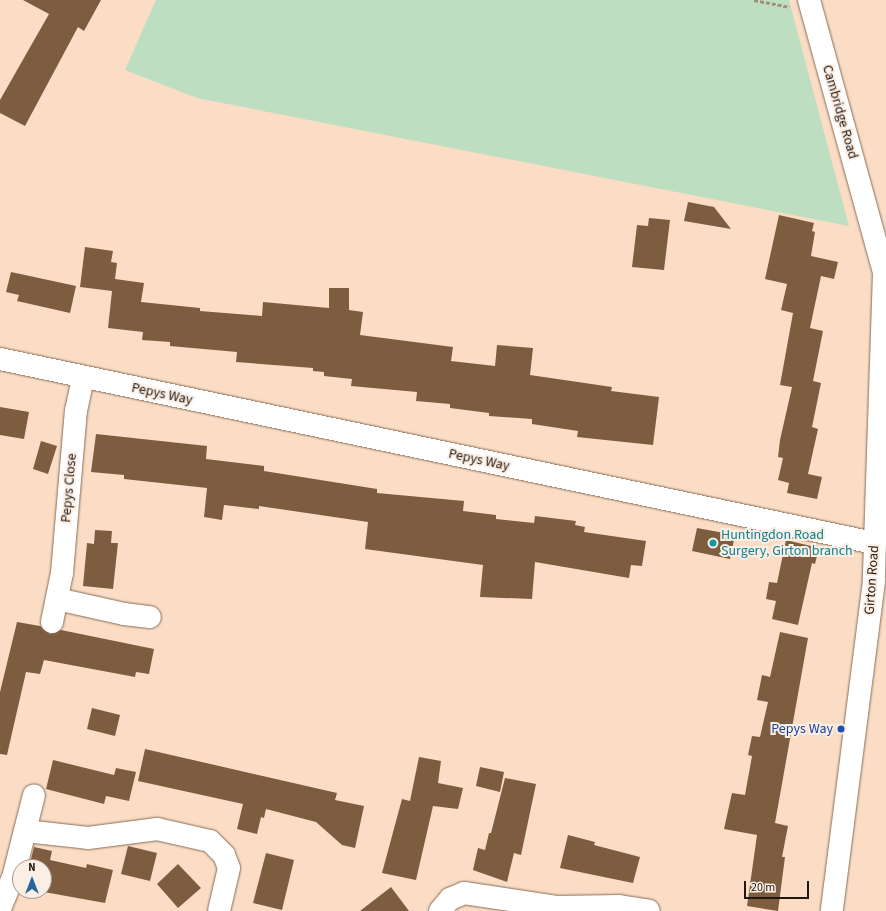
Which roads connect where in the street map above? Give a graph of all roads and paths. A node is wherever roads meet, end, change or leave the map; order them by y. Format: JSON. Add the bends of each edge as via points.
{"nodes":[{"id":1,"x":754,"y":0,"type":"edge"},
{"id":2,"x":811,"y":6,"type":"edge"},
{"id":3,"x":872,"y":224,"type":"joint"},
{"id":4,"x":885,"y":317,"type":"edge"},
{"id":5,"x":0,"y":359,"type":"edge"},
{"id":6,"x":83,"y":377,"type":"junction"},
{"id":7,"x":874,"y":543,"type":"junction"},
{"id":8,"x":57,"y":599,"type":"junction"},
{"id":9,"x":150,"y":617,"type":"dead end"},
{"id":10,"x":52,"y":622,"type":"dead end"},
{"id":11,"x":34,"y":795,"type":"dead end"},
{"id":12,"x":25,"y":831,"type":"junction"},
{"id":13,"x":0,"y":909,"type":"edge"},
{"id":14,"x":220,"y":911,"type":"edge"},
{"id":15,"x":440,"y":911,"type":"edge"},
{"id":16,"x":649,"y":911,"type":"edge"},
{"id":17,"x":832,"y":911,"type":"edge"}],
"edges":[{"from":1,"to":2,"type":"path"},
{"from":2,"to":3,"type":"street","name":"Cambridge Road"},
{"from":3,"to":4,"type":"street","name":"Girton Road","via":[[884,272]]},
{"from":4,"to":7,"type":"street","name":"Girton Road"},
{"from":5,"to":6,"type":"street","name":"Pepys Way"},
{"from":6,"to":7,"type":"street","name":"Pepys Way"},
{"from":6,"to":8,"type":"street","name":"Pepys Close","via":[[76,411],[62,573]]},
{"from":7,"to":17,"type":"street","name":"Girton Road","via":[[874,581]]},
{"from":8,"to":9,"type":"street"},
{"from":8,"to":10,"type":"street","name":"Pepys Close"},
{"from":11,"to":12,"type":"street"},
{"from":12,"to":13,"type":"street","via":[[14,874]]},
{"from":12,"to":14,"type":"street","via":[[88,838],[157,829],[210,841],[224,855],[229,868]]},
{"from":15,"to":16,"type":"street","via":[[450,899],[464,893],[558,907],[618,906]]}]}
